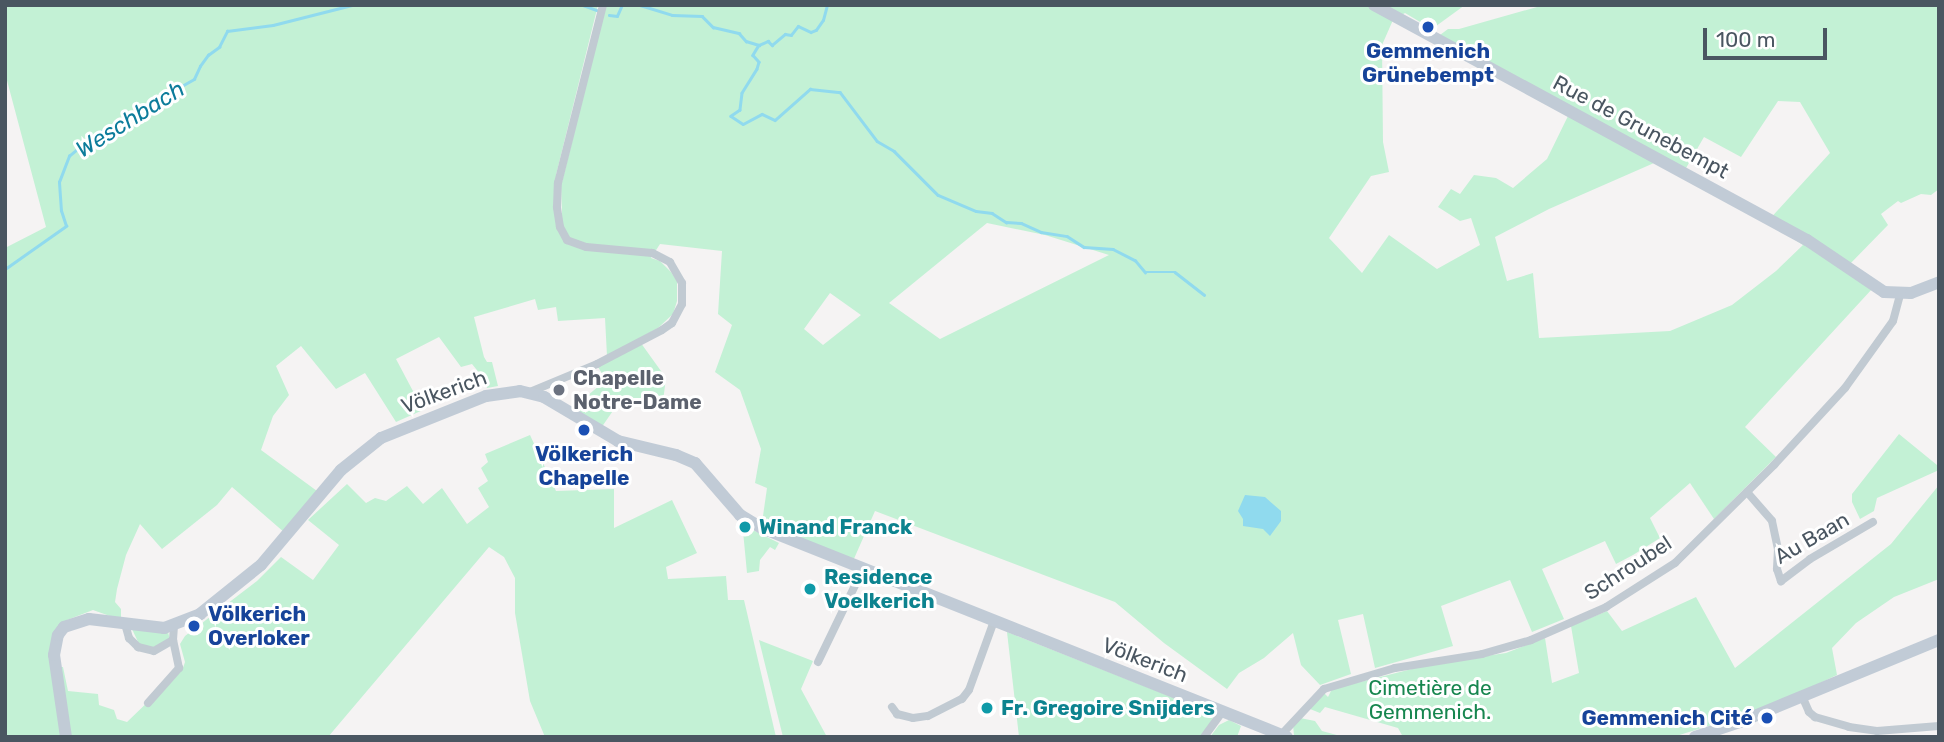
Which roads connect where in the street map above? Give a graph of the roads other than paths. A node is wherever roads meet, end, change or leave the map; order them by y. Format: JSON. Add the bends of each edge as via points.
{"nodes":[{"id":1,"x":603,"y":5,"type":"edge"},
{"id":2,"x":1374,"y":5,"type":"edge"},
{"id":3,"x":1939,"y":282,"type":"edge"},
{"id":4,"x":1900,"y":294,"type":"junction"},
{"id":5,"x":530,"y":392,"type":"junction"},
{"id":6,"x":1747,"y":492,"type":"junction"},
{"id":7,"x":1873,"y":522,"type":"dead end"},
{"id":8,"x":863,"y":569,"type":"junction"},
{"id":9,"x":995,"y":621,"type":"junction"},
{"id":10,"x":125,"y":624,"type":"junction"},
{"id":11,"x":174,"y":626,"type":"junction"},
{"id":12,"x":173,"y":640,"type":"junction"},
{"id":13,"x":1939,"y":640,"type":"edge"},
{"id":14,"x":818,"y":662,"type":"dead end"},
{"id":15,"x":1802,"y":696,"type":"junction"},
{"id":16,"x":148,"y":703,"type":"dead end"},
{"id":17,"x":892,"y":707,"type":"dead end"},
{"id":18,"x":1223,"y":711,"type":"junction"},
{"id":19,"x":1939,"y":726,"type":"edge"},
{"id":20,"x":1714,"y":734,"type":"edge"},
{"id":21,"x":1284,"y":736,"type":"edge"},
{"id":22,"x":66,"y":737,"type":"edge"},
{"id":23,"x":1205,"y":737,"type":"edge"},
{"id":24,"x":1695,"y":737,"type":"edge"}],
"edges":[{"from":1,"to":5,"type":"street","via":[[558,183],[560,228],[567,240],[586,247],[642,251],[670,262],[682,283],[682,304],[672,323],[662,330]]},
{"from":2,"to":4,"type":"main road","name":"Rue de Grunebempt","via":[[1807,240],[1884,292]]},
{"from":3,"to":4,"type":"main road"},
{"from":4,"to":6,"type":"street","name":"Schroubel","via":[[1893,321],[1845,388]]},
{"from":5,"to":8,"type":"main road","name":"Völkerich","via":[[618,441],[685,458],[750,521]]},
{"from":5,"to":11,"type":"main road","name":"Völkerich","via":[[486,396],[381,438],[335,477],[261,565],[200,614]]},
{"from":6,"to":7,"type":"street","name":"Au Baan","via":[[1772,521],[1781,581]]},
{"from":6,"to":21,"type":"street","name":"Schroubel","via":[[1675,563],[1606,607],[1496,651],[1395,668],[1336,684],[1313,698]]},
{"from":8,"to":9,"type":"main road","name":"Völkerich"},
{"from":8,"to":14,"type":"street"},
{"from":9,"to":17,"type":"street","via":[[962,699],[914,718],[897,714]]},
{"from":9,"to":18,"type":"main road","name":"Völkerich"},
{"from":10,"to":11,"type":"main road","name":"Völkerich"},
{"from":10,"to":12,"type":"street","via":[[129,638],[146,650],[154,652]]},
{"from":10,"to":22,"type":"main road","name":"Völkerich","via":[[81,620],[64,627],[55,644]]},
{"from":11,"to":12,"type":"street"},
{"from":12,"to":16,"type":"street","via":[[179,668]]},
{"from":13,"to":15,"type":"main road"},
{"from":15,"to":19,"type":"street","via":[[1815,718],[1849,727],[1877,731]]},
{"from":15,"to":20,"type":"main road"},
{"from":18,"to":21,"type":"main road","name":"Völkerich"},
{"from":18,"to":23,"type":"street"},
{"from":20,"to":24,"type":"main road"}]}
